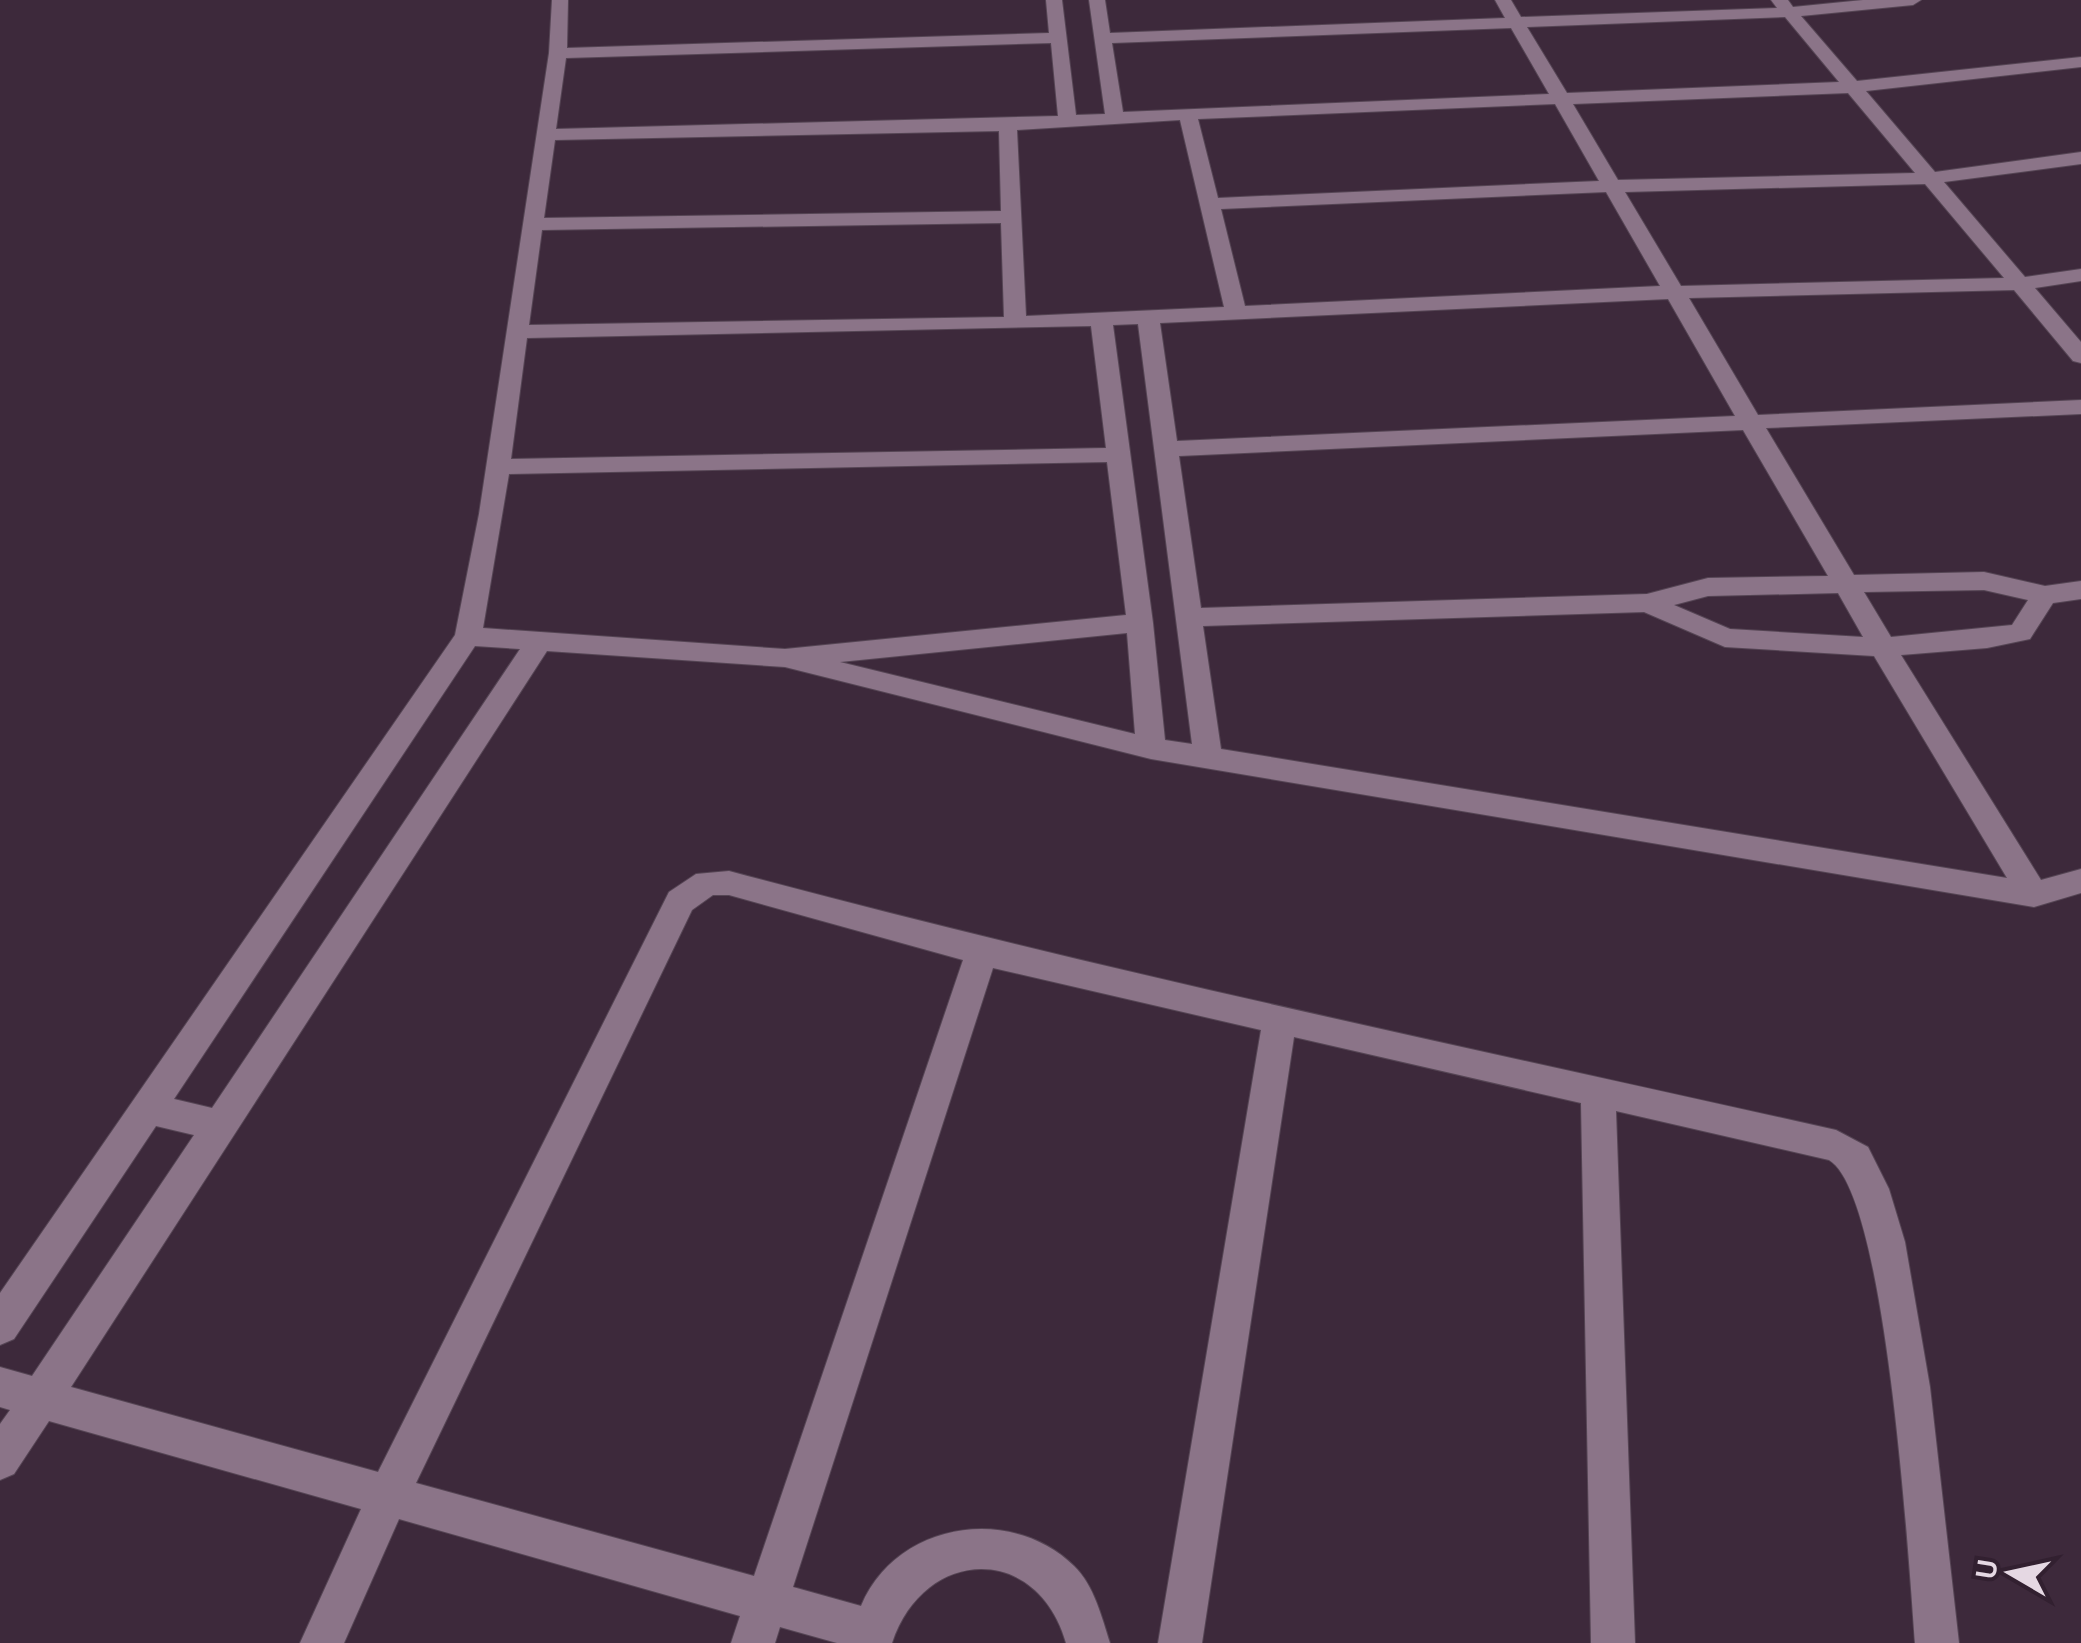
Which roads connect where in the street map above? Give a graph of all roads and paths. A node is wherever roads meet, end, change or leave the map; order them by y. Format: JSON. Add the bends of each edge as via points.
{"nodes":[{"id":1,"x":560,"y":0,"type":"edge"},
{"id":2,"x":1054,"y":0,"type":"edge"},
{"id":3,"x":1097,"y":0,"type":"edge"},
{"id":4,"x":1913,"y":0,"type":"edge"},
{"id":5,"x":1784,"y":6,"type":"edge"},
{"id":6,"x":1510,"y":11,"type":"edge"},
{"id":7,"x":1058,"y":38,"type":"junction"},
{"id":8,"x":1103,"y":38,"type":"junction"},
{"id":9,"x":558,"y":53,"type":"junction"},
{"id":10,"x":2081,"y":62,"type":"edge"},
{"id":11,"x":1853,"y":87,"type":"junction"},
{"id":12,"x":1561,"y":98,"type":"junction"},
{"id":13,"x":1188,"y":114,"type":"junction"},
{"id":14,"x":1115,"y":118,"type":"junction"},
{"id":15,"x":1068,"y":121,"type":"junction"},
{"id":16,"x":1008,"y":124,"type":"junction"},
{"id":17,"x":545,"y":134,"type":"junction"},
{"id":18,"x":2081,"y":158,"type":"edge"},
{"id":19,"x":1931,"y":178,"type":"junction"},
{"id":20,"x":1613,"y":186,"type":"junction"},
{"id":21,"x":1210,"y":204,"type":"junction"},
{"id":22,"x":1011,"y":217,"type":"junction"},
{"id":23,"x":532,"y":224,"type":"junction"},
{"id":24,"x":2081,"y":275,"type":"edge"},
{"id":25,"x":2019,"y":284,"type":"junction"},
{"id":26,"x":1675,"y":292,"type":"junction"},
{"id":27,"x":1236,"y":313,"type":"junction"},
{"id":28,"x":1148,"y":317,"type":"junction"},
{"id":29,"x":1102,"y":320,"type":"junction"},
{"id":30,"x":1015,"y":323,"type":"junction"},
{"id":31,"x":518,"y":332,"type":"junction"},
{"id":32,"x":2081,"y":356,"type":"edge"},
{"id":33,"x":2081,"y":407,"type":"edge"},
{"id":34,"x":1750,"y":422,"type":"junction"},
{"id":35,"x":1166,"y":449,"type":"junction"},
{"id":36,"x":1117,"y":455,"type":"junction"},
{"id":37,"x":498,"y":467,"type":"junction"},
{"id":38,"x":1846,"y":585,"type":"junction"},
{"id":39,"x":2081,"y":590,"type":"edge"},
{"id":40,"x":2045,"y":595,"type":"junction"},
{"id":41,"x":1647,"y":604,"type":"junction"},
{"id":42,"x":1190,"y":616,"type":"junction"},
{"id":43,"x":1140,"y":623,"type":"junction"},
{"id":44,"x":468,"y":636,"type":"junction"},
{"id":45,"x":540,"y":640,"type":"junction"},
{"id":46,"x":1884,"y":647,"type":"junction"},
{"id":47,"x":785,"y":658,"type":"junction"},
{"id":48,"x":1150,"y":748,"type":"junction"},
{"id":49,"x":1208,"y":758,"type":"junction"},
{"id":50,"x":2081,"y":881,"type":"edge"},
{"id":51,"x":2034,"y":894,"type":"junction"},
{"id":52,"x":982,"y":952,"type":"junction"},
{"id":53,"x":1280,"y":1017,"type":"junction"},
{"id":54,"x":1598,"y":1090,"type":"junction"},
{"id":55,"x":149,"y":1109,"type":"junction"},
{"id":56,"x":220,"y":1125,"type":"junction"},
{"id":57,"x":0,"y":1326,"type":"edge"},
{"id":58,"x":0,"y":1386,"type":"edge"},
{"id":59,"x":41,"y":1397,"type":"junction"},
{"id":60,"x":0,"y":1460,"type":"edge"},
{"id":61,"x":388,"y":1494,"type":"junction"},
{"id":62,"x":766,"y":1600,"type":"junction"},
{"id":63,"x":871,"y":1637,"type":"edge"},
{"id":64,"x":322,"y":1643,"type":"edge"},
{"id":65,"x":753,"y":1643,"type":"edge"},
{"id":66,"x":1088,"y":1643,"type":"edge"},
{"id":67,"x":1180,"y":1643,"type":"edge"},
{"id":68,"x":1612,"y":1643,"type":"edge"},
{"id":69,"x":1937,"y":1643,"type":"edge"}],
"edges":[{"from":1,"to":9,"type":"street"},
{"from":2,"to":7,"type":"street"},
{"from":3,"to":8,"type":"street"},
{"from":4,"to":5,"type":"street"},
{"from":5,"to":6,"type":"street"},
{"from":5,"to":11,"type":"street"},
{"from":6,"to":8,"type":"street"},
{"from":6,"to":12,"type":"street"},
{"from":7,"to":9,"type":"street"},
{"from":7,"to":15,"type":"street"},
{"from":8,"to":14,"type":"street"},
{"from":9,"to":17,"type":"street"},
{"from":10,"to":11,"type":"street"},
{"from":11,"to":12,"type":"street"},
{"from":11,"to":19,"type":"street"},
{"from":12,"to":13,"type":"street"},
{"from":12,"to":20,"type":"street"},
{"from":13,"to":14,"type":"street"},
{"from":13,"to":21,"type":"street"},
{"from":14,"to":15,"type":"street"},
{"from":15,"to":16,"type":"street"},
{"from":16,"to":17,"type":"street"},
{"from":16,"to":22,"type":"street"},
{"from":17,"to":23,"type":"street"},
{"from":18,"to":19,"type":"street"},
{"from":19,"to":20,"type":"street"},
{"from":19,"to":25,"type":"street"},
{"from":20,"to":21,"type":"street"},
{"from":20,"to":26,"type":"street"},
{"from":21,"to":27,"type":"street"},
{"from":22,"to":23,"type":"street"},
{"from":22,"to":30,"type":"street"},
{"from":23,"to":31,"type":"street"},
{"from":24,"to":25,"type":"street"},
{"from":25,"to":26,"type":"street"},
{"from":25,"to":32,"type":"street"},
{"from":26,"to":27,"type":"street"},
{"from":26,"to":34,"type":"street"},
{"from":27,"to":28,"type":"street"},
{"from":28,"to":29,"type":"street"},
{"from":28,"to":35,"type":"street"},
{"from":29,"to":30,"type":"street"},
{"from":29,"to":36,"type":"street"},
{"from":30,"to":31,"type":"street"},
{"from":31,"to":37,"type":"street"},
{"from":33,"to":34,"type":"street"},
{"from":34,"to":35,"type":"street"},
{"from":34,"to":38,"type":"street"},
{"from":35,"to":42,"type":"street"},
{"from":36,"to":37,"type":"street"},
{"from":36,"to":43,"type":"street"},
{"from":37,"to":44,"type":"street"},
{"from":38,"to":40,"type":"street","via":[[1984,581]]},
{"from":38,"to":41,"type":"street","via":[[1708,587]]},
{"from":38,"to":46,"type":"street"},
{"from":39,"to":40,"type":"street"},
{"from":40,"to":46,"type":"street","via":[[2021,632]]},
{"from":41,"to":42,"type":"street"},
{"from":41,"to":46,"type":"street","via":[[1725,638]]},
{"from":42,"to":49,"type":"street"},
{"from":43,"to":47,"type":"street"},
{"from":43,"to":48,"type":"street"},
{"from":44,"to":45,"type":"street"},
{"from":44,"to":55,"type":"street"},
{"from":45,"to":47,"type":"street"},
{"from":45,"to":56,"type":"street"},
{"from":46,"to":51,"type":"street"},
{"from":47,"to":48,"type":"street"},
{"from":48,"to":49,"type":"street"},
{"from":49,"to":51,"type":"street"},
{"from":50,"to":51,"type":"street"},
{"from":52,"to":53,"type":"street"},
{"from":52,"to":61,"type":"street","via":[[729,883],[707,884],[680,900]]},
{"from":52,"to":62,"type":"street"},
{"from":53,"to":54,"type":"street"},
{"from":53,"to":67,"type":"street"},
{"from":54,"to":68,"type":"street"},
{"from":54,"to":69,"type":"street","via":[[1836,1146],[1856,1158],[1889,1249]]},
{"from":55,"to":56,"type":"street"},
{"from":55,"to":57,"type":"street"},
{"from":56,"to":59,"type":"street"},
{"from":58,"to":59,"type":"street"},
{"from":59,"to":60,"type":"street"},
{"from":59,"to":61,"type":"street"},
{"from":61,"to":62,"type":"street"},
{"from":61,"to":64,"type":"street"},
{"from":62,"to":63,"type":"street"},
{"from":62,"to":65,"type":"street"},
{"from":63,"to":66,"type":"street","via":[[892,1592],[922,1564],[956,1548],[994,1546],[1029,1557],[1060,1582]]}]}
